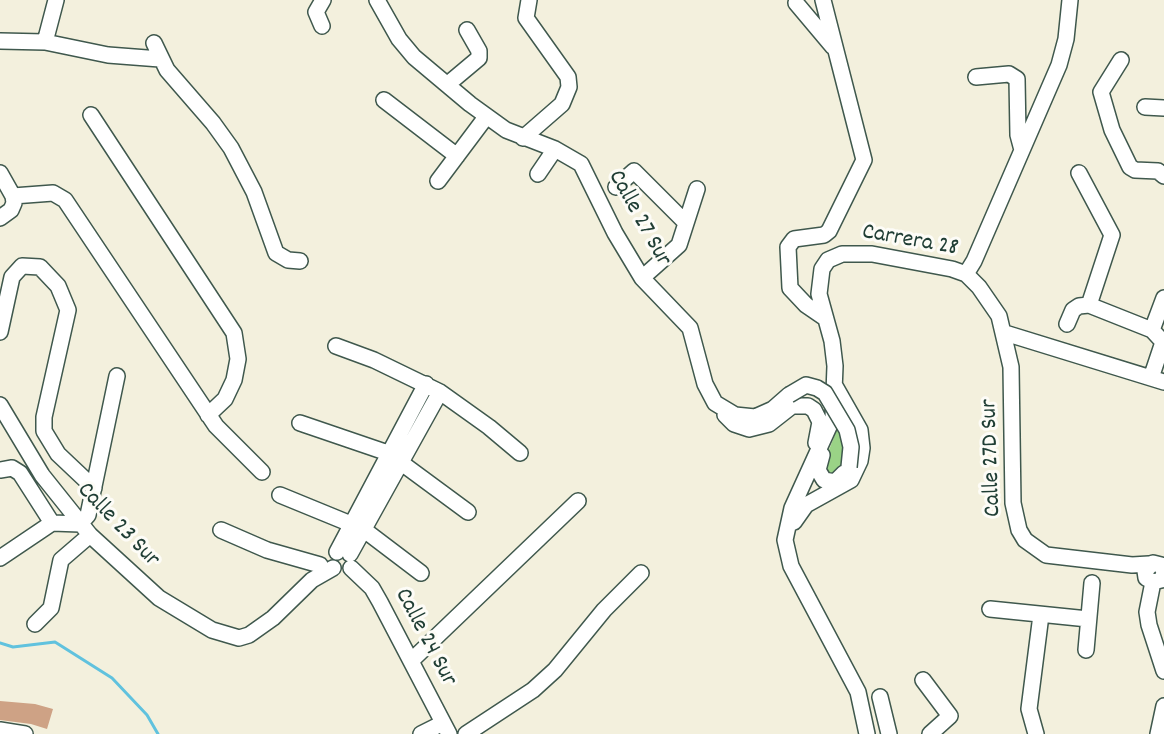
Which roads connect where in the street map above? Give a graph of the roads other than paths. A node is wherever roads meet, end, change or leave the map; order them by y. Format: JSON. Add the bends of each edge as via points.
{"nodes":[{"id":1,"x":323,"y":0,"type":"edge"},
{"id":2,"x":376,"y":0,"type":"edge"},
{"id":3,"x":529,"y":0,"type":"edge"},
{"id":4,"x":823,"y":0,"type":"edge"},
{"id":5,"x":1070,"y":0,"type":"edge"},
{"id":6,"x":54,"y":1,"type":"edge"},
{"id":7,"x":796,"y":3,"type":"dead end"},
{"id":8,"x":322,"y":26,"type":"dead end"},
{"id":9,"x":467,"y":30,"type":"dead end"},
{"id":10,"x":45,"y":42,"type":"junction"},
{"id":11,"x":3,"y":44,"type":"edge"},
{"id":12,"x":154,"y":44,"type":"dead end"},
{"id":13,"x":836,"y":52,"type":"junction"},
{"id":14,"x":160,"y":60,"type":"junction"},
{"id":15,"x":1121,"y":60,"type":"dead end"},
{"id":16,"x":976,"y":77,"type":"dead end"},
{"id":17,"x":448,"y":84,"type":"junction"},
{"id":18,"x":384,"y":100,"type":"dead end"},
{"id":19,"x":1145,"y":107,"type":"dead end"},
{"id":20,"x":1164,"y":108,"type":"edge"},
{"id":21,"x":91,"y":115,"type":"dead end"},
{"id":22,"x":486,"y":117,"type":"junction"},
{"id":23,"x":523,"y":138,"type":"junction"},
{"id":24,"x":555,"y":150,"type":"junction"},
{"id":25,"x":1022,"y":150,"type":"junction"},
{"id":26,"x":457,"y":156,"type":"junction"},
{"id":27,"x":0,"y":173,"type":"edge"},
{"id":28,"x":1078,"y":173,"type":"dead end"},
{"id":29,"x":538,"y":174,"type":"dead end"},
{"id":30,"x":1164,"y":176,"type":"edge"},
{"id":31,"x":438,"y":181,"type":"dead end"},
{"id":32,"x":616,"y":187,"type":"dead end"},
{"id":33,"x":698,"y":189,"type":"dead end"},
{"id":34,"x":13,"y":196,"type":"junction"},
{"id":35,"x":0,"y":218,"type":"edge"},
{"id":36,"x":686,"y":223,"type":"junction"},
{"id":37,"x":300,"y":261,"type":"dead end"},
{"id":38,"x":966,"y":274,"type":"junction"},
{"id":39,"x":642,"y":278,"type":"junction"},
{"id":40,"x":1164,"y":298,"type":"edge"},
{"id":41,"x":1089,"y":305,"type":"junction"},
{"id":42,"x":825,"y":318,"type":"junction"},
{"id":43,"x":1067,"y":324,"type":"dead end"},
{"id":44,"x":1152,"y":330,"type":"junction"},
{"id":45,"x":0,"y":332,"type":"edge"},
{"id":46,"x":1005,"y":333,"type":"junction"},
{"id":47,"x":336,"y":346,"type":"dead end"},
{"id":48,"x":117,"y":376,"type":"dead end"},
{"id":49,"x":1158,"y":380,"type":"edge"},
{"id":50,"x":426,"y":384,"type":"junction"},
{"id":51,"x":835,"y":384,"type":"junction"},
{"id":52,"x":440,"y":392,"type":"junction"},
{"id":53,"x":715,"y":404,"type":"junction"},
{"id":54,"x":1,"y":410,"type":"edge"},
{"id":55,"x":208,"y":415,"type":"junction"},
{"id":56,"x":300,"y":423,"type":"dead end"},
{"id":57,"x":830,"y":429,"type":"junction"},
{"id":58,"x":520,"y":453,"type":"dead end"},
{"id":59,"x":395,"y":457,"type":"junction"},
{"id":60,"x":849,"y":466,"type":"junction"},
{"id":61,"x":0,"y":470,"type":"edge"},
{"id":62,"x":810,"y":471,"type":"junction"},
{"id":63,"x":262,"y":472,"type":"dead end"},
{"id":64,"x":825,"y":487,"type":"junction"},
{"id":65,"x":94,"y":488,"type":"junction"},
{"id":66,"x":841,"y":488,"type":"junction"},
{"id":67,"x":280,"y":495,"type":"dead end"},
{"id":68,"x":578,"y":501,"type":"dead end"},
{"id":69,"x":792,"y":508,"type":"junction"},
{"id":70,"x":468,"y":512,"type":"dead end"},
{"id":71,"x":52,"y":523,"type":"junction"},
{"id":72,"x":357,"y":526,"type":"junction"},
{"id":73,"x":85,"y":530,"type":"junction"},
{"id":74,"x":221,"y":530,"type":"dead end"},
{"id":75,"x":786,"y":548,"type":"junction"},
{"id":76,"x":0,"y":558,"type":"edge"},
{"id":77,"x":337,"y":561,"type":"junction"},
{"id":78,"x":421,"y":573,"type":"dead end"},
{"id":79,"x":641,"y":573,"type":"dead end"},
{"id":80,"x":1157,"y":575,"type":"edge"},
{"id":81,"x":1092,"y":583,"type":"dead end"},
{"id":82,"x":990,"y":609,"type":"dead end"},
{"id":83,"x":1041,"y":615,"type":"junction"},
{"id":84,"x":1088,"y":619,"type":"junction"},
{"id":85,"x":35,"y":624,"type":"dead end"},
{"id":86,"x":1086,"y":650,"type":"dead end"},
{"id":87,"x":411,"y":661,"type":"junction"},
{"id":88,"x":1164,"y":671,"type":"edge"},
{"id":89,"x":924,"y":680,"type":"dead end"},
{"id":90,"x":880,"y":697,"type":"dead end"},
{"id":91,"x":1164,"y":706,"type":"edge"},
{"id":92,"x":0,"y":730,"type":"edge"},
{"id":93,"x":447,"y":731,"type":"edge"},
{"id":94,"x":25,"y":734,"type":"edge"},
{"id":95,"x":421,"y":734,"type":"edge"},
{"id":96,"x":466,"y":734,"type":"edge"},
{"id":97,"x":867,"y":734,"type":"edge"},
{"id":98,"x":889,"y":734,"type":"edge"},
{"id":99,"x":930,"y":734,"type":"edge"},
{"id":100,"x":1036,"y":734,"type":"edge"},
{"id":101,"x":1158,"y":734,"type":"edge"}],
"edges":[{"from":1,"to":8,"type":"street","via":[[316,12]]},
{"from":2,"to":17,"type":"street","name":"Calle 27 Sur","via":[[414,57]]},
{"from":3,"to":23,"type":"street","via":[[526,18],[568,77],[569,87],[562,104]]},
{"from":4,"to":13,"type":"street"},
{"from":5,"to":25,"type":"street","via":[[1059,64]]},
{"from":6,"to":10,"type":"street"},
{"from":7,"to":13,"type":"street"},
{"from":9,"to":17,"type":"street","via":[[479,58]]},
{"from":10,"to":11,"type":"street"},
{"from":10,"to":14,"type":"street","via":[[108,55]]},
{"from":12,"to":14,"type":"street"},
{"from":13,"to":42,"type":"street","via":[[864,160],[829,231],[794,238],[788,247],[790,288]]},
{"from":14,"to":37,"type":"street","via":[[231,147],[254,192],[276,253],[288,261]]},
{"from":15,"to":30,"type":"street","via":[[1101,92],[1112,130],[1130,167],[1158,171]]},
{"from":16,"to":25,"type":"street","via":[[1009,74],[1017,79]]},
{"from":17,"to":22,"type":"street","name":"Calle 27 Sur"},
{"from":18,"to":26,"type":"street"},
{"from":19,"to":20,"type":"street"},
{"from":21,"to":55,"type":"street","via":[[234,333],[238,358],[234,380],[225,399]]},
{"from":22,"to":23,"type":"street","name":"Calle 27 Sur"},
{"from":22,"to":26,"type":"street"},
{"from":23,"to":24,"type":"street","name":"Calle 27 Sur"},
{"from":24,"to":29,"type":"street"},
{"from":24,"to":39,"type":"street","name":"Calle 27 Sur","via":[[581,164],[588,174],[615,233]]},
{"from":25,"to":38,"type":"street"},
{"from":26,"to":31,"type":"street"},
{"from":27,"to":34,"type":"street"},
{"from":28,"to":41,"type":"street","via":[[1112,235]]},
{"from":32,"to":36,"type":"street","via":[[634,171]]},
{"from":33,"to":36,"type":"street"},
{"from":34,"to":35,"type":"street","via":[[14,206]]},
{"from":34,"to":55,"type":"street","via":[[53,193],[65,200]]},
{"from":36,"to":39,"type":"street","via":[[680,245]]},
{"from":38,"to":42,"type":"street","name":"Carrera 28","via":[[872,254],[843,254],[828,260],[822,269],[819,294]]},
{"from":38,"to":46,"type":"street","name":"Carrera 28","via":[[991,301]]},
{"from":39,"to":53,"type":"street","name":"Calle 27 Sur","via":[[690,328],[705,384]]},
{"from":40,"to":44,"type":"street"},
{"from":41,"to":43,"type":"street","via":[[1073,310]]},
{"from":41,"to":44,"type":"street"},
{"from":42,"to":51,"type":"street","name":"Carrera 28"},
{"from":44,"to":49,"type":"street","via":[[1162,342]]},
{"from":45,"to":65,"type":"street","via":[[12,277],[22,266],[40,267],[58,286],[68,310],[44,431],[58,454]]},
{"from":46,"to":49,"type":"street"},
{"from":46,"to":80,"type":"street","name":"Calle 27D Sur","via":[[1013,398],[1013,503],[1025,540],[1046,555],[1132,565]]},
{"from":47,"to":50,"type":"street"},
{"from":48,"to":65,"type":"street"},
{"from":50,"to":52,"type":"street"},
{"from":50,"to":59,"type":"street"},
{"from":51,"to":57,"type":"street"},
{"from":51,"to":66,"type":"street","via":[[860,430],[862,448],[855,474]]},
{"from":52,"to":58,"type":"street"},
{"from":52,"to":59,"type":"street"},
{"from":53,"to":60,"type":"street","bridge":true,"via":[[735,415],[755,417],[806,386],[818,388],[847,430],[851,447]]},
{"from":53,"to":69,"type":"street","via":[[734,424],[749,429],[769,424],[792,406],[814,410],[820,429]]},
{"from":54,"to":73,"type":"street","name":"Calle 23 Sur","via":[[42,475]]},
{"from":55,"to":63,"type":"street"},
{"from":56,"to":59,"type":"street"},
{"from":57,"to":62,"type":"street"},
{"from":57,"to":64,"type":"street","via":[[818,470]]},
{"from":59,"to":70,"type":"street"},
{"from":59,"to":72,"type":"street"},
{"from":60,"to":64,"type":"street"},
{"from":60,"to":66,"type":"street"},
{"from":61,"to":71,"type":"street","via":[[12,468],[21,473]]},
{"from":62,"to":64,"type":"street","via":[[812,488]]},
{"from":62,"to":69,"type":"street"},
{"from":64,"to":66,"type":"street"},
{"from":64,"to":75,"type":"street","via":[[799,513]]},
{"from":65,"to":73,"type":"street"},
{"from":67,"to":72,"type":"street"},
{"from":68,"to":87,"type":"street"},
{"from":69,"to":75,"type":"street"},
{"from":71,"to":73,"type":"street"},
{"from":71,"to":76,"type":"street"},
{"from":72,"to":77,"type":"street"},
{"from":72,"to":78,"type":"street"},
{"from":73,"to":77,"type":"street","name":"Calle 23 Sur","via":[[159,598],[212,630],[238,638],[262,627]]},
{"from":73,"to":85,"type":"street","via":[[61,560],[51,608]]},
{"from":74,"to":77,"type":"street","via":[[274,552]]},
{"from":75,"to":97,"type":"street","via":[[791,566],[858,692]]},
{"from":77,"to":87,"type":"street","name":"Calle 24 Sur","via":[[372,588]]},
{"from":79,"to":96,"type":"street","via":[[604,610],[555,670],[533,690]]},
{"from":80,"to":88,"type":"street","via":[[1148,612]]},
{"from":81,"to":84,"type":"street"},
{"from":82,"to":83,"type":"street"},
{"from":83,"to":84,"type":"street"},
{"from":83,"to":100,"type":"street","via":[[1029,709]]},
{"from":84,"to":86,"type":"street"},
{"from":87,"to":93,"type":"street","name":"Calle 24 Sur"},
{"from":89,"to":99,"type":"street","via":[[950,716]]},
{"from":90,"to":98,"type":"street"},
{"from":91,"to":101,"type":"street"},
{"from":92,"to":94,"type":"street"},
{"from":93,"to":95,"type":"street"}]}
